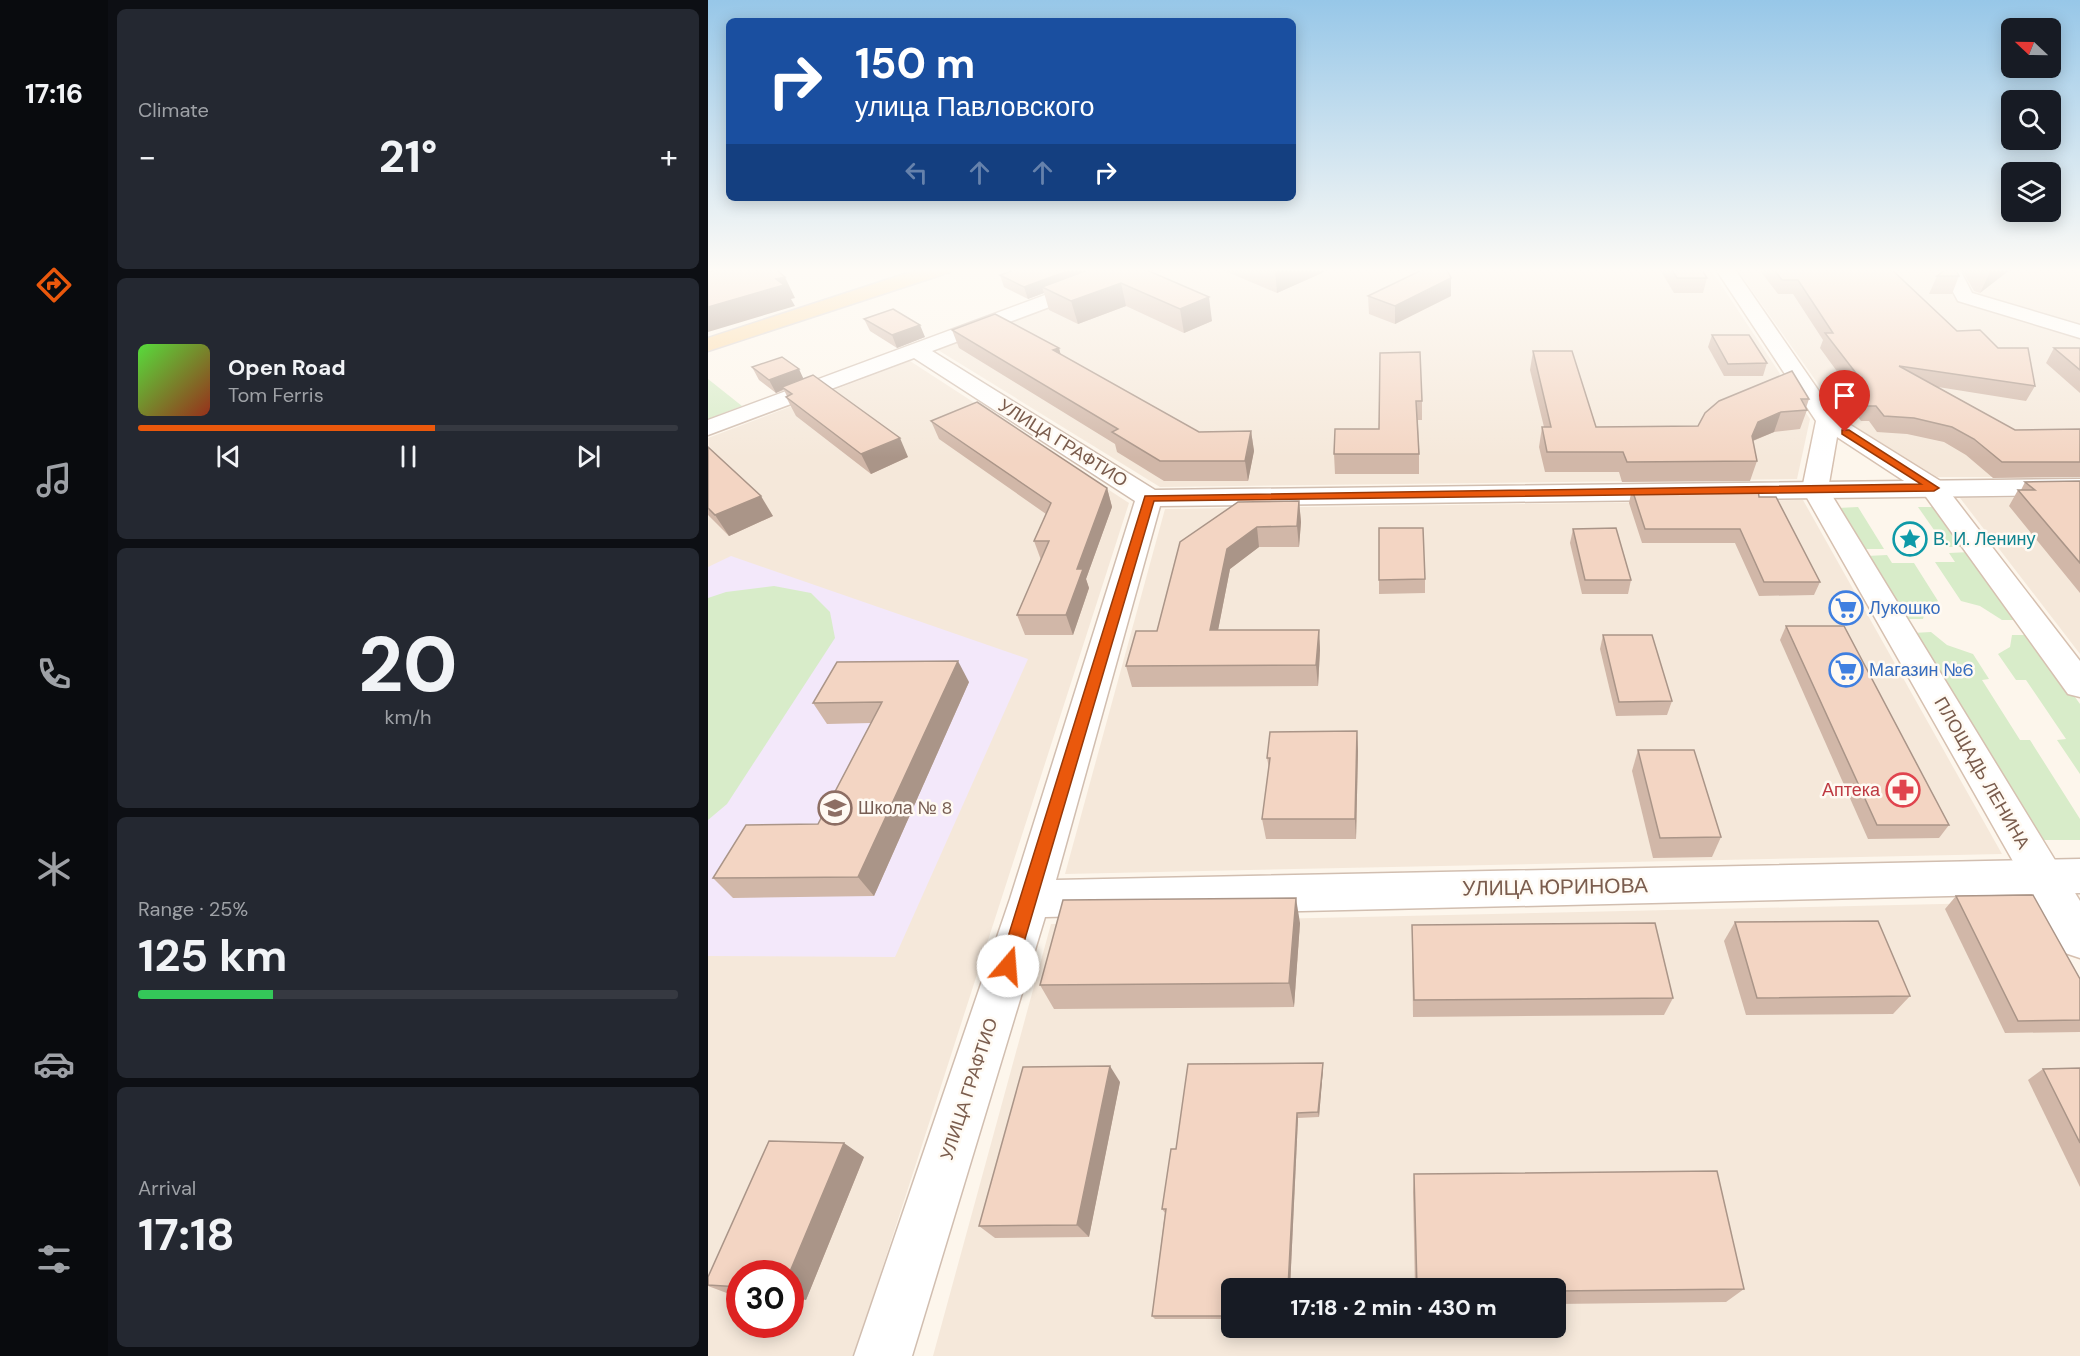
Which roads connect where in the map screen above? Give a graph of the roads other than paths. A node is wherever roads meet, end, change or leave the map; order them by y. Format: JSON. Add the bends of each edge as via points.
{"nodes":[{"id":1,"x":750,"y":331,"type":"edge"},
{"id":2,"x":969,"y":331,"type":"edge"},
{"id":3,"x":1767,"y":331,"type":"edge"},
{"id":4,"x":708,"y":345,"type":"edge"},
{"id":5,"x":917,"y":351,"type":"junction"},
{"id":6,"x":1828,"y":421,"type":"junction"},
{"id":7,"x":708,"y":428,"type":"edge"},
{"id":8,"x":2080,"y":487,"type":"edge"},
{"id":9,"x":1934,"y":488,"type":"junction"},
{"id":10,"x":1815,"y":489,"type":"junction"},
{"id":11,"x":1149,"y":498,"type":"junction"},
{"id":12,"x":2080,"y":685,"type":"edge"},
{"id":13,"x":2061,"y":877,"type":"edge"},
{"id":14,"x":1030,"y":899,"type":"junction"},
{"id":15,"x":2080,"y":939,"type":"edge"},
{"id":16,"x":884,"y":1356,"type":"edge"}],
"edges":[{"from":1,"to":4,"type":"main road"},
{"from":2,"to":5,"type":"street"},
{"from":3,"to":6,"type":"street"},
{"from":5,"to":7,"type":"street"},
{"from":5,"to":11,"type":"street","name":"УЛИЦА ГРАФТИО"},
{"from":6,"to":9,"type":"street"},
{"from":6,"to":10,"type":"street"},
{"from":8,"to":9,"type":"street"},
{"from":9,"to":10,"type":"street"},
{"from":9,"to":12,"type":"street"},
{"from":10,"to":11,"type":"street"},
{"from":10,"to":13,"type":"street","name":"ПЛОЩАДЬ ЛЕНИНА"},
{"from":11,"to":14,"type":"street","name":"УЛИЦА ГРАФТИО"},
{"from":13,"to":14,"type":"street","name":"УЛИЦА ЮРИНОВА"},
{"from":13,"to":15,"type":"street","name":"ПЛОЩАДЬ ЛЕНИНА"},
{"from":14,"to":16,"type":"street","name":"УЛИЦА ГРАФТИО"}]}
